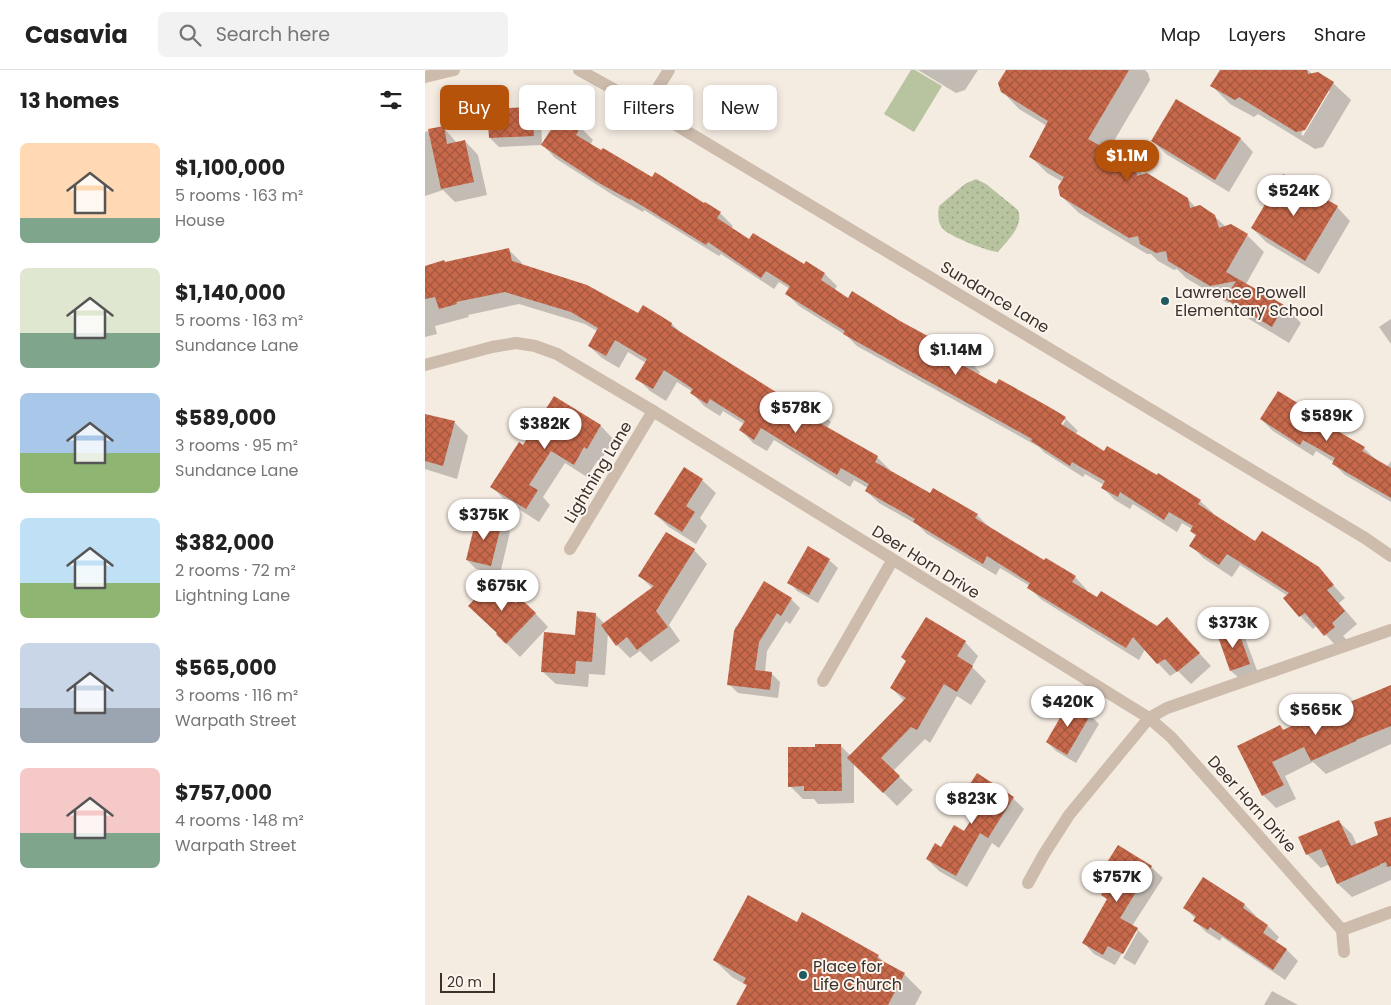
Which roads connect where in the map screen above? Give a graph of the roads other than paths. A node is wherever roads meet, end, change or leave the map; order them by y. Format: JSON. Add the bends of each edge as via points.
{"nodes":[{"id":1,"x":454,"y":70,"type":"edge"},
{"id":2,"x":579,"y":70,"type":"edge"},
{"id":3,"x":669,"y":70,"type":"edge"},
{"id":4,"x":425,"y":78,"type":"edge"},
{"id":5,"x":607,"y":85,"type":"edge"},
{"id":6,"x":660,"y":85,"type":"edge"},
{"id":7,"x":685,"y":130,"type":"edge"},
{"id":8,"x":425,"y":366,"type":"edge"},
{"id":9,"x":653,"y":411,"type":"junction"},
{"id":10,"x":570,"y":549,"type":"dead end"},
{"id":11,"x":1391,"y":556,"type":"edge"},
{"id":12,"x":892,"y":561,"type":"junction"},
{"id":13,"x":1391,"y":630,"type":"edge"},
{"id":14,"x":823,"y":681,"type":"dead end"},
{"id":15,"x":1149,"y":718,"type":"junction"},
{"id":16,"x":1028,"y":883,"type":"dead end"},
{"id":17,"x":1391,"y":912,"type":"edge"},
{"id":18,"x":1342,"y":930,"type":"junction"},
{"id":19,"x":1344,"y":952,"type":"dead end"}],
"edges":[{"from":1,"to":4,"type":"street"},
{"from":2,"to":5,"type":"street","name":"Sundance Lane"},
{"from":3,"to":6,"type":"street"},
{"from":7,"to":11,"type":"street","name":"Sundance Lane"},
{"from":8,"to":9,"type":"street","name":"Deer Horn Drive","via":[[491,347],[516,343],[535,346],[557,354]]},
{"from":9,"to":10,"type":"street","name":"Lightning Lane"},
{"from":9,"to":12,"type":"street","name":"Deer Horn Drive"},
{"from":12,"to":14,"type":"street"},
{"from":12,"to":15,"type":"street","name":"Deer Horn Drive"},
{"from":13,"to":15,"type":"street","via":[[1167,708]]},
{"from":15,"to":16,"type":"street","via":[[1069,815]]},
{"from":15,"to":18,"type":"street","name":"Deer Horn Drive","via":[[1171,737]]},
{"from":17,"to":18,"type":"street"},
{"from":18,"to":19,"type":"street"}]}
